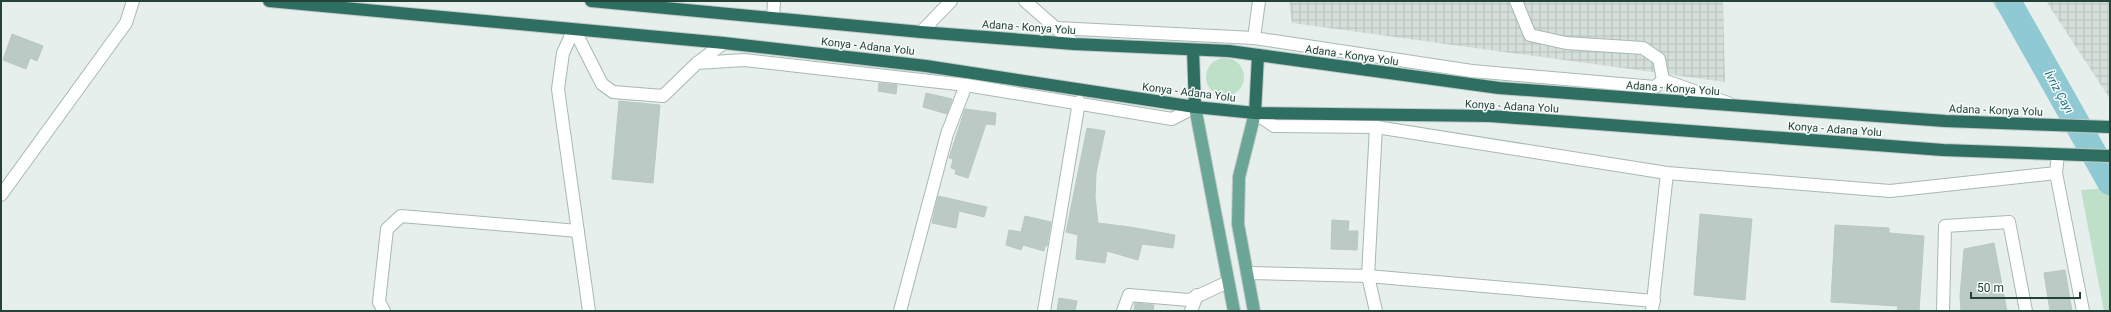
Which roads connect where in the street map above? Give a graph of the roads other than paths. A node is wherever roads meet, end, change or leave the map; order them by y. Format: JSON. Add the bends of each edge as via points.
{"nodes":[{"id":1,"x":133,"y":1,"type":"edge"},
{"id":2,"x":269,"y":1,"type":"edge"},
{"id":3,"x":591,"y":1,"type":"edge"},
{"id":4,"x":774,"y":1,"type":"edge"},
{"id":5,"x":951,"y":1,"type":"edge"},
{"id":6,"x":1025,"y":1,"type":"edge"},
{"id":7,"x":1259,"y":1,"type":"edge"},
{"id":8,"x":1516,"y":1,"type":"edge"},
{"id":9,"x":773,"y":18,"type":"junction"},
{"id":10,"x":1057,"y":28,"type":"junction"},
{"id":11,"x":574,"y":29,"type":"junction"},
{"id":12,"x":921,"y":32,"type":"junction"},
{"id":13,"x":1254,"y":38,"type":"junction"},
{"id":14,"x":724,"y":43,"type":"junction"},
{"id":15,"x":1074,"y":44,"type":"junction"},
{"id":16,"x":1193,"y":50,"type":"junction"},
{"id":17,"x":1258,"y":55,"type":"junction"},
{"id":18,"x":697,"y":63,"type":"junction"},
{"id":19,"x":1663,"y":80,"type":"junction"},
{"id":20,"x":966,"y":85,"type":"junction"},
{"id":21,"x":1079,"y":102,"type":"junction"},
{"id":22,"x":1734,"y":105,"type":"junction"},
{"id":23,"x":1195,"y":108,"type":"junction"},
{"id":24,"x":1255,"y":112,"type":"junction"},
{"id":25,"x":1376,"y":127,"type":"junction"},
{"id":26,"x":2110,"y":127,"type":"edge"},
{"id":27,"x":2058,"y":154,"type":"junction"},
{"id":28,"x":2110,"y":156,"type":"edge"},
{"id":29,"x":1667,"y":173,"type":"junction"},
{"id":30,"x":2056,"y":173,"type":"junction"},
{"id":31,"x":1,"y":195,"type":"edge"},
{"id":32,"x":578,"y":231,"type":"junction"},
{"id":33,"x":1247,"y":273,"type":"junction"},
{"id":34,"x":1368,"y":276,"type":"junction"},
{"id":35,"x":1228,"y":282,"type":"junction"},
{"id":36,"x":1197,"y":295,"type":"junction"},
{"id":37,"x":1653,"y":306,"type":"edge"},
{"id":38,"x":384,"y":311,"type":"edge"},
{"id":39,"x":589,"y":311,"type":"edge"},
{"id":40,"x":900,"y":311,"type":"edge"},
{"id":41,"x":1044,"y":311,"type":"edge"},
{"id":42,"x":1123,"y":311,"type":"edge"},
{"id":43,"x":1191,"y":311,"type":"edge"},
{"id":44,"x":1234,"y":311,"type":"edge"},
{"id":45,"x":1254,"y":311,"type":"edge"},
{"id":46,"x":1376,"y":311,"type":"edge"},
{"id":47,"x":1943,"y":311,"type":"edge"},
{"id":48,"x":2026,"y":311,"type":"edge"},
{"id":49,"x":2083,"y":311,"type":"edge"}],
"edges":[{"from":1,"to":31,"type":"street","via":[[126,23]]},
{"from":2,"to":11,"type":"highway","name":"Konya - Adana Yolu"},
{"from":3,"to":9,"type":"highway","name":"Adana - Konya Yolu"},
{"from":4,"to":9,"type":"street"},
{"from":5,"to":12,"type":"street"},
{"from":6,"to":10,"type":"street"},
{"from":7,"to":13,"type":"street"},
{"from":8,"to":19,"type":"street","via":[[1530,35],[1566,43],[1643,48],[1659,59]]},
{"from":9,"to":12,"type":"highway","name":"Adana - Konya Yolu"},
{"from":10,"to":13,"type":"street"},
{"from":10,"to":15,"type":"street"},
{"from":11,"to":14,"type":"highway","name":"Konya - Adana Yolu"},
{"from":11,"to":18,"type":"street","via":[[602,84],[613,92],[663,96]]},
{"from":11,"to":32,"type":"street","via":[[563,53],[558,89]]},
{"from":12,"to":15,"type":"highway","name":"Adana - Konya Yolu"},
{"from":13,"to":19,"type":"street","via":[[1472,71],[1655,87]]},
{"from":14,"to":18,"type":"street"},
{"from":14,"to":23,"type":"highway","name":"Konya - Adana Yolu","via":[[926,66]]},
{"from":15,"to":16,"type":"highway","name":"Adana - Konya Yolu"},
{"from":16,"to":17,"type":"highway","name":"Adana - Konya Yolu"},
{"from":16,"to":23,"type":"highway"},
{"from":17,"to":22,"type":"highway","name":"Adana - Konya Yolu","via":[[1499,88]]},
{"from":17,"to":24,"type":"highway"},
{"from":18,"to":20,"type":"street","via":[[744,60]]},
{"from":19,"to":22,"type":"street"},
{"from":20,"to":21,"type":"street"},
{"from":20,"to":40,"type":"street","via":[[948,134]]},
{"from":21,"to":23,"type":"street","via":[[1172,119]]},
{"from":21,"to":41,"type":"street"},
{"from":22,"to":26,"type":"highway","name":"Adana - Konya Yolu","via":[[1944,121]]},
{"from":23,"to":24,"type":"highway","name":"Konya - Adana Yolu"},
{"from":23,"to":35,"type":"main road"},
{"from":24,"to":25,"type":"street","via":[[1274,126]]},
{"from":24,"to":27,"type":"highway","name":"Konya - Adana Yolu","via":[[1490,116],[1943,150]]},
{"from":24,"to":33,"type":"main road","via":[[1239,177],[1238,224]]},
{"from":25,"to":29,"type":"street"},
{"from":25,"to":34,"type":"street"},
{"from":27,"to":28,"type":"highway","name":"Konya - Adana Yolu"},
{"from":27,"to":30,"type":"street"},
{"from":29,"to":30,"type":"street","via":[[1890,191]]},
{"from":29,"to":37,"type":"street"},
{"from":30,"to":49,"type":"street"},
{"from":32,"to":38,"type":"street","via":[[401,216],[388,229],[379,302]]},
{"from":32,"to":39,"type":"street"},
{"from":33,"to":34,"type":"street"},
{"from":33,"to":45,"type":"main road"},
{"from":34,"to":37,"type":"street"},
{"from":34,"to":46,"type":"street"},
{"from":35,"to":36,"type":"street"},
{"from":35,"to":44,"type":"main road"},
{"from":36,"to":42,"type":"street","via":[[1189,300],[1128,295]]},
{"from":36,"to":43,"type":"street"},
{"from":47,"to":48,"type":"street","via":[[1945,226],[2009,222]]}]}
